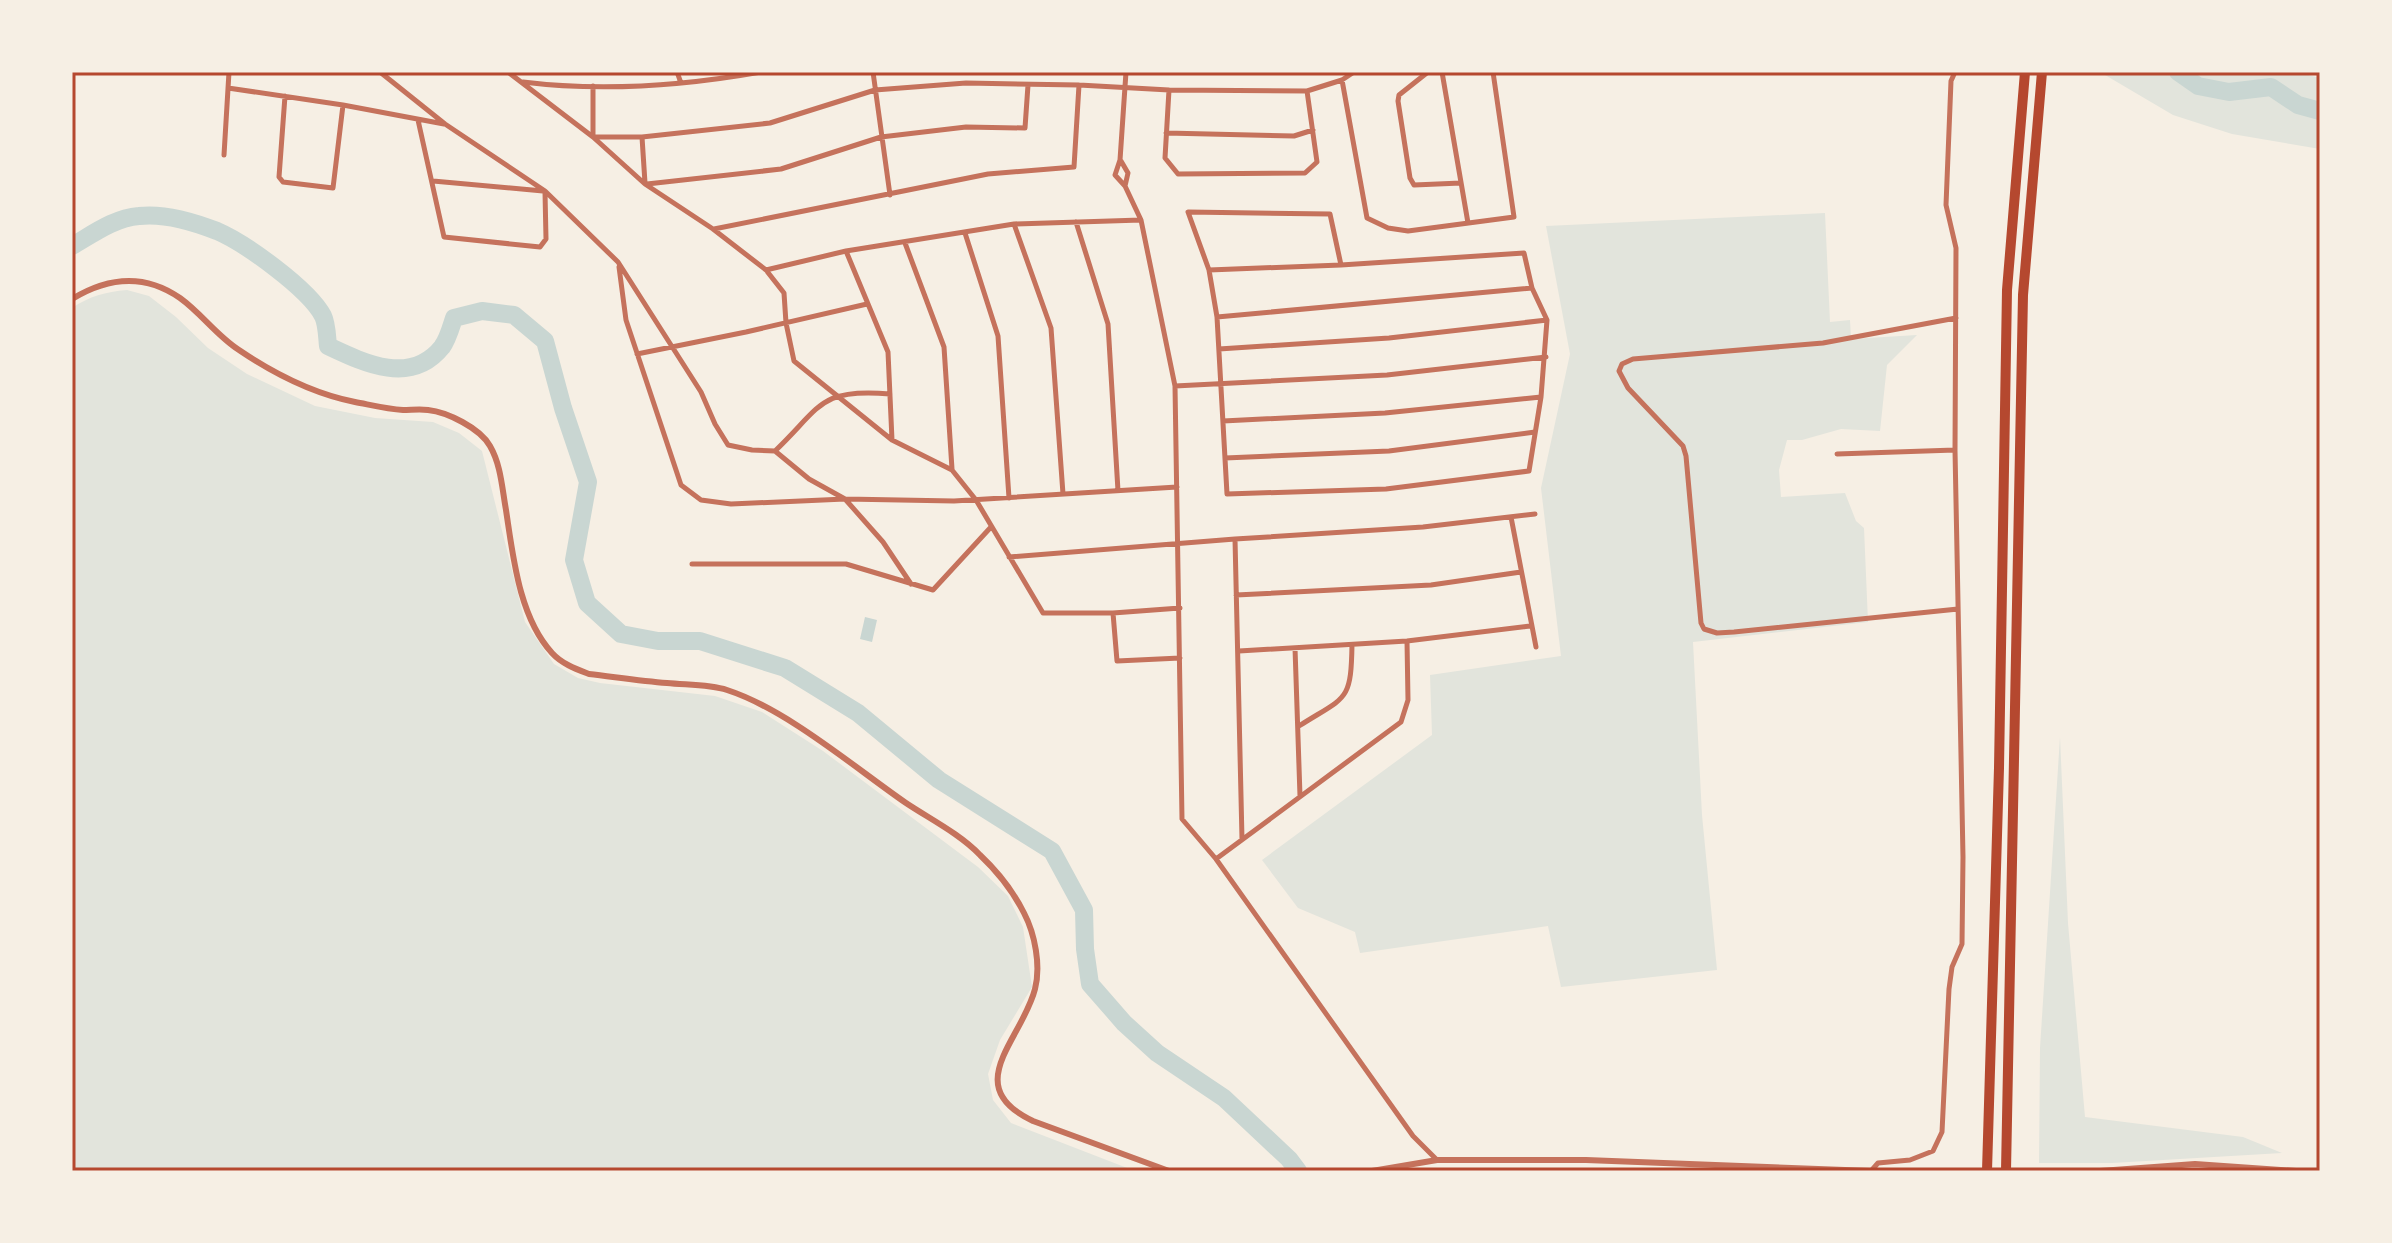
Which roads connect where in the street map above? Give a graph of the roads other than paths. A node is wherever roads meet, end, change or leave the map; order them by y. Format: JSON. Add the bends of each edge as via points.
{"nodes":[{"id":1,"x":229,"y":72,"type":"edge"},
{"id":2,"x":380,"y":72,"type":"edge"},
{"id":3,"x":508,"y":72,"type":"edge"},
{"id":4,"x":677,"y":72,"type":"edge"},
{"id":5,"x":761,"y":72,"type":"edge"},
{"id":6,"x":873,"y":72,"type":"edge"},
{"id":7,"x":1126,"y":72,"type":"edge"},
{"id":8,"x":1354,"y":72,"type":"edge"},
{"id":9,"x":1428,"y":72,"type":"edge"},
{"id":10,"x":1442,"y":72,"type":"edge"},
{"id":11,"x":1493,"y":72,"type":"edge"},
{"id":12,"x":1955,"y":72,"type":"edge"},
{"id":13,"x":2025,"y":72,"type":"edge"},
{"id":14,"x":2042,"y":72,"type":"edge"},
{"id":15,"x":1342,"y":80,"type":"junction"},
{"id":16,"x":522,"y":82,"type":"junction"},
{"id":17,"x":681,"y":83,"type":"junction"},
{"id":18,"x":1028,"y":85,"type":"junction"},
{"id":19,"x":1079,"y":85,"type":"junction"},
{"id":20,"x":593,"y":86,"type":"junction"},
{"id":21,"x":228,"y":88,"type":"junction"},
{"id":22,"x":1125,"y":89,"type":"junction"},
{"id":23,"x":875,"y":90,"type":"junction"},
{"id":24,"x":1169,"y":90,"type":"junction"},
{"id":25,"x":1307,"y":91,"type":"junction"},
{"id":26,"x":285,"y":96,"type":"junction"},
{"id":27,"x":343,"y":105,"type":"junction"},
{"id":28,"x":418,"y":120,"type":"junction"},
{"id":29,"x":445,"y":124,"type":"junction"},
{"id":30,"x":1313,"y":130,"type":"junction"},
{"id":31,"x":1166,"y":133,"type":"junction"},
{"id":32,"x":593,"y":137,"type":"junction"},
{"id":33,"x":642,"y":137,"type":"junction"},
{"id":34,"x":881,"y":137,"type":"junction"},
{"id":35,"x":224,"y":155,"type":"dead end"},
{"id":36,"x":1120,"y":160,"type":"junction"},
{"id":37,"x":433,"y":181,"type":"junction"},
{"id":38,"x":1461,"y":183,"type":"junction"},
{"id":39,"x":645,"y":184,"type":"junction"},
{"id":40,"x":1125,"y":186,"type":"junction"},
{"id":41,"x":545,"y":191,"type":"junction"},
{"id":42,"x":890,"y":195,"type":"junction"},
{"id":43,"x":1141,"y":220,"type":"junction"},
{"id":44,"x":1076,"y":222,"type":"junction"},
{"id":45,"x":1468,"y":223,"type":"junction"},
{"id":46,"x":1014,"y":224,"type":"junction"},
{"id":47,"x":713,"y":229,"type":"junction"},
{"id":48,"x":965,"y":233,"type":"junction"},
{"id":49,"x":905,"y":243,"type":"junction"},
{"id":50,"x":846,"y":251,"type":"junction"},
{"id":51,"x":618,"y":262,"type":"junction"},
{"id":52,"x":1341,"y":265,"type":"junction"},
{"id":53,"x":766,"y":270,"type":"junction"},
{"id":54,"x":1209,"y":270,"type":"junction"},
{"id":55,"x":1532,"y":288,"type":"junction"},
{"id":56,"x":72,"y":299,"type":"edge"},
{"id":57,"x":867,"y":304,"type":"junction"},
{"id":58,"x":1217,"y":317,"type":"junction"},
{"id":59,"x":1956,"y":318,"type":"junction"},
{"id":60,"x":1547,"y":320,"type":"junction"},
{"id":61,"x":786,"y":323,"type":"junction"},
{"id":62,"x":671,"y":347,"type":"junction"},
{"id":63,"x":1219,"y":349,"type":"junction"},
{"id":64,"x":637,"y":354,"type":"junction"},
{"id":65,"x":1546,"y":357,"type":"junction"},
{"id":66,"x":1220,"y":382,"type":"junction"},
{"id":67,"x":1175,"y":386,"type":"junction"},
{"id":68,"x":890,"y":394,"type":"junction"},
{"id":69,"x":835,"y":395,"type":"junction"},
{"id":70,"x":1541,"y":397,"type":"junction"},
{"id":71,"x":1223,"y":421,"type":"junction"},
{"id":72,"x":1535,"y":432,"type":"junction"},
{"id":73,"x":892,"y":440,"type":"junction"},
{"id":74,"x":1955,"y":450,"type":"junction"},
{"id":75,"x":775,"y":451,"type":"junction"},
{"id":76,"x":1837,"y":454,"type":"dead end"},
{"id":77,"x":1225,"y":458,"type":"junction"},
{"id":78,"x":952,"y":470,"type":"junction"},
{"id":79,"x":1177,"y":487,"type":"junction"},
{"id":80,"x":1118,"y":491,"type":"junction"},
{"id":81,"x":1063,"y":494,"type":"junction"},
{"id":82,"x":1009,"y":498,"type":"junction"},
{"id":83,"x":845,"y":499,"type":"junction"},
{"id":84,"x":976,"y":500,"type":"junction"},
{"id":85,"x":1535,"y":514,"type":"dead end"},
{"id":86,"x":1511,"y":517,"type":"junction"},
{"id":87,"x":991,"y":527,"type":"junction"},
{"id":88,"x":1235,"y":539,"type":"junction"},
{"id":89,"x":1179,"y":544,"type":"junction"},
{"id":90,"x":1009,"y":557,"type":"junction"},
{"id":91,"x":692,"y":564,"type":"dead end"},
{"id":92,"x":1521,"y":572,"type":"junction"},
{"id":93,"x":911,"y":584,"type":"junction"},
{"id":94,"x":1236,"y":595,"type":"junction"},
{"id":95,"x":1180,"y":608,"type":"junction"},
{"id":96,"x":1958,"y":609,"type":"junction"},
{"id":97,"x":1113,"y":613,"type":"junction"},
{"id":98,"x":1530,"y":626,"type":"junction"},
{"id":99,"x":1407,"y":641,"type":"junction"},
{"id":100,"x":1352,"y":645,"type":"junction"},
{"id":101,"x":1536,"y":647,"type":"dead end"},
{"id":102,"x":1295,"y":648,"type":"junction"},
{"id":103,"x":1239,"y":651,"type":"junction"},
{"id":104,"x":1180,"y":658,"type":"junction"},
{"id":105,"x":1298,"y":726,"type":"junction"},
{"id":106,"x":1300,"y":797,"type":"junction"},
{"id":107,"x":1243,"y":840,"type":"junction"},
{"id":108,"x":1216,"y":859,"type":"junction"},
{"id":109,"x":1437,"y":1160,"type":"junction"},
{"id":110,"x":1169,"y":1171,"type":"edge"},
{"id":111,"x":1372,"y":1171,"type":"edge"},
{"id":112,"x":1872,"y":1171,"type":"edge"},
{"id":113,"x":1987,"y":1171,"type":"edge"},
{"id":114,"x":2006,"y":1171,"type":"edge"},
{"id":115,"x":2100,"y":1171,"type":"edge"},
{"id":116,"x":2296,"y":1171,"type":"edge"}],
"edges":[{"from":1,"to":21,"type":"street"},
{"from":2,"to":29,"type":"street"},
{"from":3,"to":16,"type":"street"},
{"from":4,"to":17,"type":"street"},
{"from":5,"to":17,"type":"street"},
{"from":6,"to":23,"type":"street"},
{"from":7,"to":22,"type":"street"},
{"from":8,"to":15,"type":"street"},
{"from":9,"to":38,"type":"street","via":[[1399,95],[1410,178],[1414,185]]},
{"from":10,"to":38,"type":"street"},
{"from":11,"to":45,"type":"street","via":[[1514,217]]},
{"from":12,"to":59,"type":"street","via":[[1946,205],[1956,248]]},
{"from":13,"to":113,"type":"highway","via":[[2007,290]]},
{"from":14,"to":114,"type":"highway","via":[[2023,295]]},
{"from":15,"to":25,"type":"street"},
{"from":15,"to":45,"type":"street","via":[[1367,218],[1408,231]]},
{"from":16,"to":20,"type":"street"},
{"from":16,"to":32,"type":"street"},
{"from":17,"to":20,"type":"street"},
{"from":18,"to":19,"type":"street"},
{"from":18,"to":23,"type":"street","via":[[966,83]]},
{"from":18,"to":34,"type":"street","via":[[1025,128],[966,127]]},
{"from":19,"to":22,"type":"street"},
{"from":19,"to":42,"type":"street","via":[[1074,167],[988,174]]},
{"from":20,"to":32,"type":"street"},
{"from":21,"to":26,"type":"street"},
{"from":21,"to":35,"type":"street"},
{"from":22,"to":24,"type":"street"},
{"from":22,"to":36,"type":"street"},
{"from":23,"to":33,"type":"street","via":[[770,123]]},
{"from":23,"to":34,"type":"street"},
{"from":24,"to":25,"type":"street"},
{"from":24,"to":31,"type":"street"},
{"from":25,"to":30,"type":"street"},
{"from":26,"to":27,"type":"street"},
{"from":26,"to":27,"type":"street","via":[[279,177],[295,184],[333,188]]},
{"from":27,"to":28,"type":"street"},
{"from":28,"to":29,"type":"street"},
{"from":28,"to":37,"type":"street"},
{"from":29,"to":41,"type":"street"},
{"from":30,"to":31,"type":"street","via":[[1294,136]]},
{"from":30,"to":31,"type":"street","via":[[1317,162],[1305,173],[1178,174],[1165,158]]},
{"from":32,"to":33,"type":"street"},
{"from":32,"to":39,"type":"street"},
{"from":33,"to":39,"type":"street"},
{"from":34,"to":39,"type":"street","via":[[781,169]]},
{"from":34,"to":42,"type":"street"},
{"from":36,"to":40,"type":"street","via":[[1128,173]]},
{"from":36,"to":40,"type":"street","via":[[1115,175]]},
{"from":37,"to":41,"type":"street"},
{"from":37,"to":41,"type":"street","via":[[442,234],[453,239],[543,245]]},
{"from":38,"to":45,"type":"street"},
{"from":39,"to":47,"type":"street"},
{"from":40,"to":43,"type":"street"},
{"from":41,"to":51,"type":"street"},
{"from":42,"to":47,"type":"street"},
{"from":43,"to":44,"type":"street"},
{"from":43,"to":67,"type":"street"},
{"from":44,"to":46,"type":"street"},
{"from":44,"to":80,"type":"street","via":[[1108,324]]},
{"from":46,"to":48,"type":"street"},
{"from":46,"to":81,"type":"street","via":[[1051,328]]},
{"from":47,"to":53,"type":"street"},
{"from":48,"to":49,"type":"street"},
{"from":48,"to":82,"type":"street","via":[[998,336]]},
{"from":49,"to":50,"type":"street"},
{"from":49,"to":78,"type":"street","via":[[944,347]]},
{"from":50,"to":53,"type":"street"},
{"from":50,"to":57,"type":"street"},
{"from":51,"to":62,"type":"street"},
{"from":51,"to":64,"type":"street"},
{"from":52,"to":54,"type":"street"},
{"from":52,"to":54,"type":"street","via":[[1330,214],[1188,212]]},
{"from":52,"to":55,"type":"street","via":[[1524,253]]},
{"from":53,"to":61,"type":"street","via":[[784,293]]},
{"from":54,"to":58,"type":"street"},
{"from":55,"to":58,"type":"street"},
{"from":55,"to":60,"type":"street"},
{"from":56,"to":110,"type":"street","via":[[116,280],[155,285],[180,299],[238,350],[307,387],[350,401],[430,410],[465,424],[488,443],[499,467],[525,601],[553,654],[589,674],[723,688],[750,698],[979,853],[1007,884],[1034,944],[1036,986],[1000,1059],[999,1092],[1017,1114]]},
{"from":57,"to":61,"type":"street"},
{"from":57,"to":68,"type":"street","via":[[888,352]]},
{"from":58,"to":63,"type":"street"},
{"from":59,"to":74,"type":"street"},
{"from":59,"to":96,"type":"street","via":[[1823,343],[1633,359],[1619,371],[1628,388],[1683,446],[1690,469],[1704,629],[1734,632]]},
{"from":60,"to":63,"type":"street","via":[[1389,338]]},
{"from":60,"to":65,"type":"street"},
{"from":61,"to":62,"type":"street"},
{"from":61,"to":69,"type":"street","via":[[794,361]]},
{"from":62,"to":64,"type":"street"},
{"from":62,"to":75,"type":"street","via":[[728,445]]},
{"from":63,"to":66,"type":"street"},
{"from":64,"to":83,"type":"street","via":[[681,485],[701,500],[731,504]]},
{"from":65,"to":66,"type":"street","via":[[1387,375]]},
{"from":65,"to":70,"type":"street"},
{"from":66,"to":67,"type":"street"},
{"from":66,"to":71,"type":"street"},
{"from":67,"to":79,"type":"street"},
{"from":68,"to":69,"type":"street"},
{"from":68,"to":73,"type":"street"},
{"from":69,"to":73,"type":"street"},
{"from":69,"to":75,"type":"street","via":[[816,407]]},
{"from":70,"to":71,"type":"street","via":[[1385,413]]},
{"from":70,"to":72,"type":"street"},
{"from":71,"to":77,"type":"street"},
{"from":72,"to":77,"type":"street","via":[[1389,451]]},
{"from":72,"to":77,"type":"street","via":[[1529,471],[1386,489],[1227,494]]},
{"from":73,"to":78,"type":"street"},
{"from":74,"to":76,"type":"street"},
{"from":74,"to":96,"type":"street"},
{"from":75,"to":83,"type":"street"},
{"from":78,"to":84,"type":"street"},
{"from":79,"to":80,"type":"street"},
{"from":79,"to":89,"type":"street"},
{"from":80,"to":81,"type":"street"},
{"from":81,"to":82,"type":"street"},
{"from":82,"to":84,"type":"street"},
{"from":83,"to":84,"type":"street"},
{"from":83,"to":93,"type":"street"},
{"from":84,"to":87,"type":"street"},
{"from":85,"to":86,"type":"street"},
{"from":86,"to":88,"type":"street"},
{"from":86,"to":92,"type":"street"},
{"from":87,"to":90,"type":"street"},
{"from":87,"to":93,"type":"street","via":[[933,590]]},
{"from":88,"to":89,"type":"street"},
{"from":88,"to":94,"type":"street"},
{"from":89,"to":90,"type":"street"},
{"from":89,"to":95,"type":"street"},
{"from":90,"to":97,"type":"street","via":[[1043,613]]},
{"from":91,"to":93,"type":"street","via":[[846,564]]},
{"from":92,"to":94,"type":"street","via":[[1431,585]]},
{"from":92,"to":98,"type":"street"},
{"from":94,"to":103,"type":"street"},
{"from":95,"to":97,"type":"street"},
{"from":95,"to":104,"type":"street"},
{"from":96,"to":112,"type":"street","via":[[1962,944],[1949,989],[1942,1132],[1933,1151],[1878,1163]]},
{"from":97,"to":104,"type":"street","via":[[1117,661]]},
{"from":98,"to":99,"type":"street"},
{"from":98,"to":101,"type":"street"},
{"from":99,"to":100,"type":"street"},
{"from":99,"to":106,"type":"street","via":[[1408,700],[1401,722]]},
{"from":100,"to":102,"type":"street"},
{"from":100,"to":105,"type":"street","via":[[1352,681],[1344,697]]},
{"from":102,"to":103,"type":"street"},
{"from":102,"to":105,"type":"street"},
{"from":103,"to":107,"type":"street"},
{"from":104,"to":108,"type":"street","via":[[1182,819]]},
{"from":105,"to":106,"type":"street"},
{"from":106,"to":107,"type":"street"},
{"from":107,"to":108,"type":"street"},
{"from":108,"to":109,"type":"street","via":[[1413,1136]]},
{"from":109,"to":111,"type":"street"},
{"from":109,"to":112,"type":"street"},
{"from":115,"to":116,"type":"street","via":[[2195,1164]]}]}
